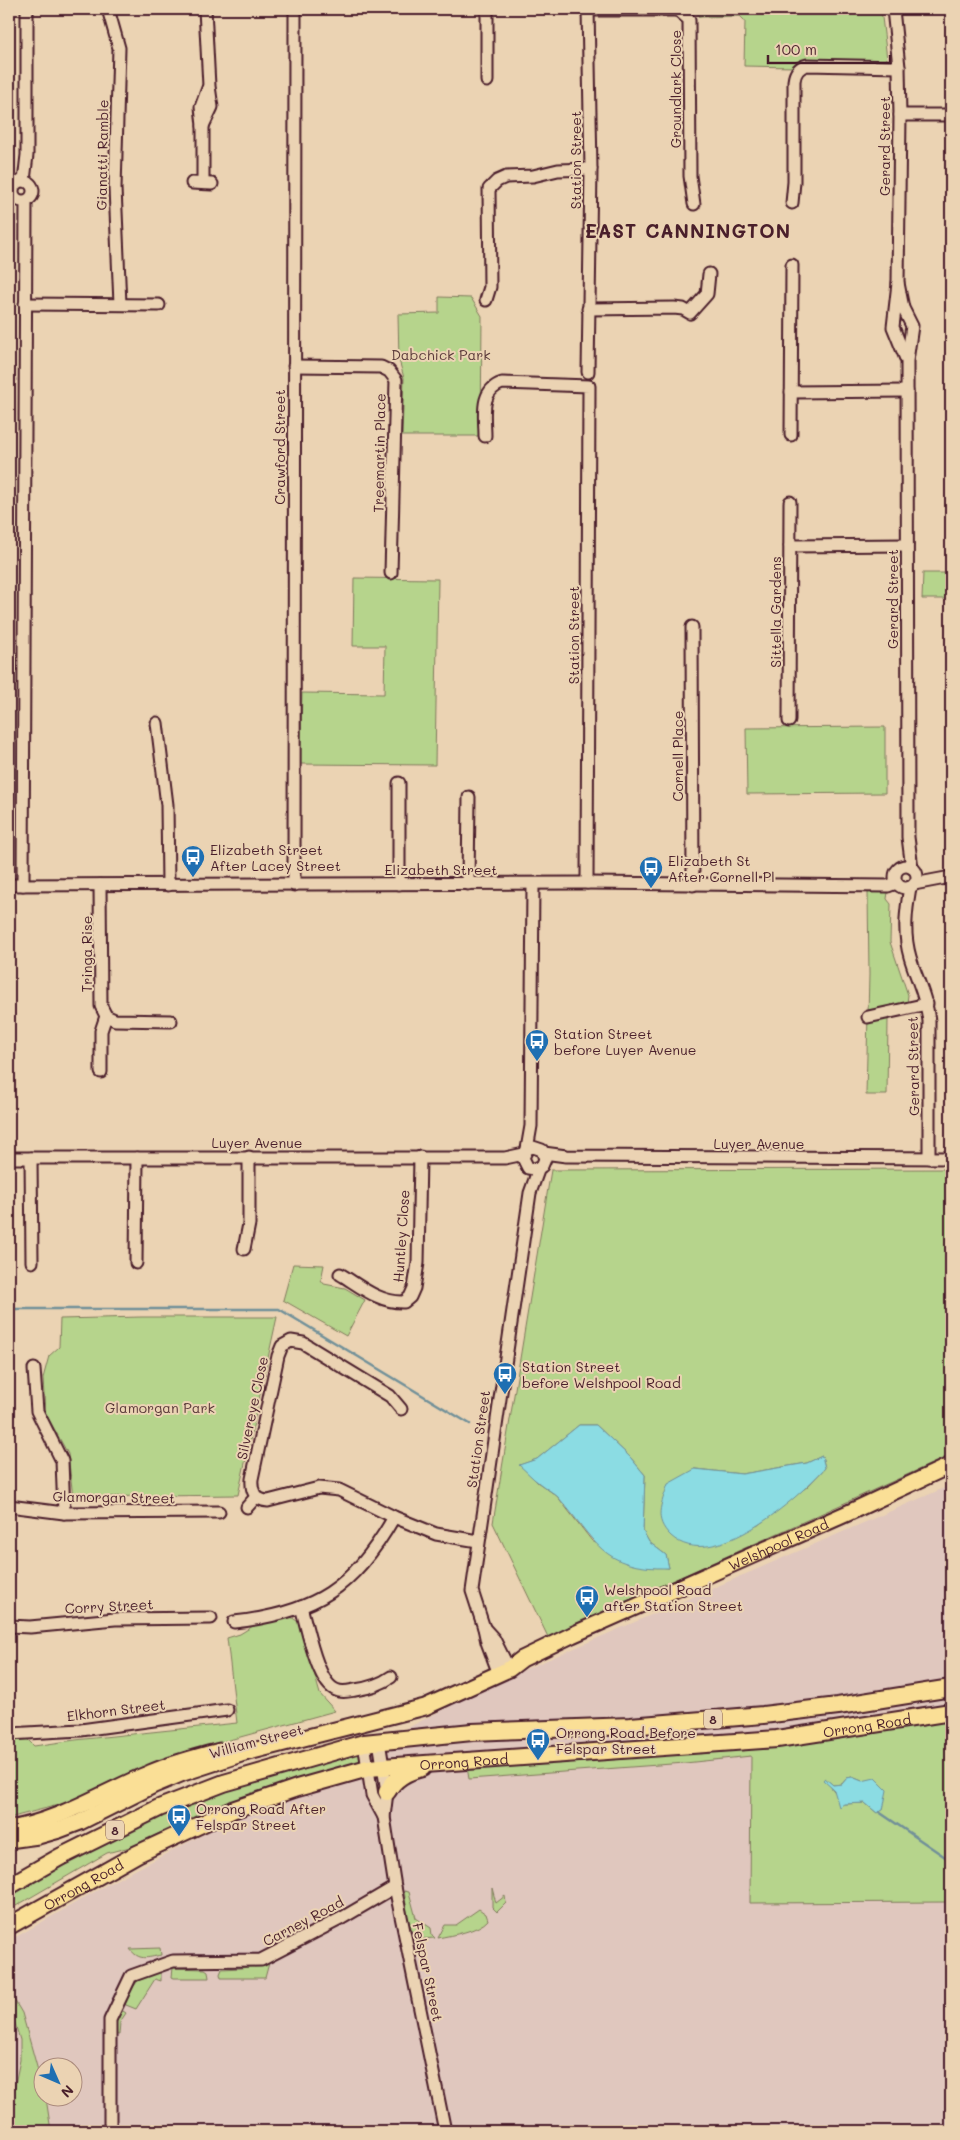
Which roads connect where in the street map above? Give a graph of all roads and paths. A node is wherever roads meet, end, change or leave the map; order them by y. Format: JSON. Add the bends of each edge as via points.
{"nodes":[{"id":1,"x":27,"y":9,"type":"edge"},
{"id":2,"x":108,"y":9,"type":"edge"},
{"id":3,"x":205,"y":9,"type":"edge"},
{"id":4,"x":295,"y":9,"type":"edge"},
{"id":5,"x":487,"y":9,"type":"edge"},
{"id":6,"x":588,"y":9,"type":"edge"},
{"id":7,"x":893,"y":9,"type":"edge"},
{"id":8,"x":899,"y":67,"type":"junction"},
{"id":9,"x":487,"y":81,"type":"dead end"},
{"id":10,"x":900,"y":115,"type":"junction"},
{"id":11,"x":951,"y":115,"type":"edge"},
{"id":12,"x":591,"y":169,"type":"junction"},
{"id":13,"x":24,"y":180,"type":"junction"},
{"id":14,"x":202,"y":183,"type":"dead end"},
{"id":15,"x":11,"y":189,"type":"edge"},
{"id":16,"x":26,"y":201,"type":"junction"},
{"id":17,"x":792,"y":203,"type":"dead end"},
{"id":18,"x":694,"y":204,"type":"dead end"},
{"id":19,"x":792,"y":265,"type":"dead end"},
{"id":20,"x":709,"y":274,"type":"dead end"},
{"id":21,"x":898,"y":283,"type":"junction"},
{"id":22,"x":486,"y":300,"type":"dead end"},
{"id":23,"x":25,"y":304,"type":"junction"},
{"id":24,"x":120,"y":304,"type":"junction"},
{"id":25,"x":159,"y":305,"type":"dead end"},
{"id":26,"x":588,"y":309,"type":"junction"},
{"id":27,"x":907,"y":361,"type":"junction"},
{"id":28,"x":294,"y":366,"type":"junction"},
{"id":29,"x":588,"y":372,"type":"dead end"},
{"id":30,"x":907,"y":391,"type":"junction"},
{"id":31,"x":791,"y":392,"type":"junction"},
{"id":32,"x":791,"y":435,"type":"dead end"},
{"id":33,"x":485,"y":436,"type":"dead end"},
{"id":34,"x":790,"y":502,"type":"dead end"},
{"id":35,"x":907,"y":545,"type":"junction"},
{"id":36,"x":790,"y":546,"type":"junction"},
{"id":37,"x":391,"y":573,"type":"dead end"},
{"id":38,"x":692,"y":627,"type":"dead end"},
{"id":39,"x":790,"y":722,"type":"dead end"},
{"id":40,"x":157,"y":724,"type":"dead end"},
{"id":41,"x":399,"y":783,"type":"dead end"},
{"id":42,"x":468,"y":797,"type":"dead end"},
{"id":43,"x":951,"y":871,"type":"edge"},
{"id":44,"x":903,"y":875,"type":"junction"},
{"id":45,"x":951,"y":877,"type":"edge"},
{"id":46,"x":587,"y":883,"type":"junction"},
{"id":47,"x":168,"y":884,"type":"junction"},
{"id":48,"x":398,"y":884,"type":"junction"},
{"id":49,"x":468,"y":884,"type":"junction"},
{"id":50,"x":533,"y":884,"type":"junction"},
{"id":51,"x":693,"y":884,"type":"junction"},
{"id":52,"x":9,"y":885,"type":"edge"},
{"id":53,"x":23,"y":885,"type":"junction"},
{"id":54,"x":100,"y":885,"type":"junction"},
{"id":55,"x":294,"y":885,"type":"junction"},
{"id":56,"x":912,"y":886,"type":"junction"},
{"id":57,"x":905,"y":916,"type":"junction"},
{"id":58,"x":927,"y":1004,"type":"junction"},
{"id":59,"x":106,"y":1016,"type":"junction"},
{"id":60,"x":868,"y":1017,"type":"dead end"},
{"id":61,"x":171,"y":1021,"type":"dead end"},
{"id":62,"x":100,"y":1072,"type":"dead end"},
{"id":63,"x":249,"y":1157,"type":"junction"},
{"id":64,"x":9,"y":1158,"type":"edge"},
{"id":65,"x":31,"y":1158,"type":"junction"},
{"id":66,"x":137,"y":1158,"type":"junction"},
{"id":67,"x":420,"y":1158,"type":"junction"},
{"id":68,"x":534,"y":1158,"type":"junction"},
{"id":69,"x":929,"y":1158,"type":"junction"},
{"id":70,"x":951,"y":1158,"type":"edge"},
{"id":71,"x":244,"y":1249,"type":"dead end"},
{"id":72,"x":32,"y":1262,"type":"dead end"},
{"id":73,"x":136,"y":1263,"type":"dead end"},
{"id":74,"x":340,"y":1274,"type":"dead end"},
{"id":75,"x":34,"y":1369,"type":"dead end"},
{"id":76,"x":401,"y":1409,"type":"dead end"},
{"id":77,"x":951,"y":1465,"type":"edge"},
{"id":78,"x":256,"y":1497,"type":"junction"},
{"id":79,"x":9,"y":1506,"type":"edge"},
{"id":80,"x":247,"y":1507,"type":"dead end"},
{"id":81,"x":219,"y":1512,"type":"dead end"},
{"id":82,"x":64,"y":1513,"type":"junction"},
{"id":83,"x":394,"y":1517,"type":"junction"},
{"id":84,"x":478,"y":1541,"type":"junction"},
{"id":85,"x":301,"y":1607,"type":"junction"},
{"id":86,"x":211,"y":1618,"type":"dead end"},
{"id":87,"x":234,"y":1622,"type":"dead end"},
{"id":88,"x":9,"y":1626,"type":"edge"},
{"id":89,"x":503,"y":1668,"type":"junction"},
{"id":90,"x":391,"y":1677,"type":"dead end"},
{"id":91,"x":951,"y":1688,"type":"edge"},
{"id":92,"x":227,"y":1710,"type":"dead end"},
{"id":93,"x":951,"y":1712,"type":"edge"},
{"id":94,"x":9,"y":1734,"type":"edge"},
{"id":95,"x":371,"y":1742,"type":"junction"},
{"id":96,"x":444,"y":1761,"type":"junction"},
{"id":97,"x":375,"y":1767,"type":"junction"},
{"id":98,"x":387,"y":1792,"type":"junction"},
{"id":99,"x":384,"y":1818,"type":"junction"},
{"id":100,"x":9,"y":1829,"type":"edge"},
{"id":101,"x":9,"y":1840,"type":"edge"},
{"id":102,"x":9,"y":1886,"type":"edge"},
{"id":103,"x":395,"y":1887,"type":"junction"},
{"id":104,"x":9,"y":1926,"type":"edge"},
{"id":105,"x":110,"y":2131,"type":"edge"},
{"id":106,"x":445,"y":2131,"type":"edge"}],
"edges":[{"from":1,"to":13,"type":"street","via":[[27,155]]},
{"from":2,"to":24,"type":"street","name":"Gianatti Ramble","via":[[119,48],[115,188]]},
{"from":3,"to":14,"type":"street","via":[[212,106],[203,126]]},
{"from":4,"to":28,"type":"street","name":"Crawford Street"},
{"from":5,"to":9,"type":"street"},
{"from":6,"to":12,"type":"street","name":"Station Street"},
{"from":6,"to":18,"type":"street","name":"Groundlark Close","via":[[674,10],[689,20],[690,176]]},
{"from":7,"to":8,"type":"street","name":"Gerard Street"},
{"from":8,"to":10,"type":"street","name":"Gerard Street"},
{"from":8,"to":17,"type":"street","via":[[808,66],[797,71],[794,81]]},
{"from":10,"to":11,"type":"street"},
{"from":10,"to":21,"type":"street","name":"Gerard Street"},
{"from":12,"to":22,"type":"street","via":[[506,177],[489,189],[490,287]]},
{"from":12,"to":26,"type":"street","name":"Station Street"},
{"from":13,"to":15,"type":"street"},
{"from":13,"to":16,"type":"street","via":[[33,187],[31,197]]},
{"from":15,"to":16,"type":"street","via":[[14,197]]},
{"from":16,"to":23,"type":"street"},
{"from":19,"to":31,"type":"street"},
{"from":20,"to":26,"type":"street","via":[[707,294],[690,313],[674,308]]},
{"from":21,"to":27,"type":"street","name":"Gerard Street","via":[[903,308],[912,326]]},
{"from":21,"to":27,"type":"street","name":"Gerard Street","via":[[893,327]]},
{"from":23,"to":24,"type":"street"},
{"from":23,"to":53,"type":"street"},
{"from":24,"to":25,"type":"street"},
{"from":26,"to":29,"type":"street","name":"Station Street"},
{"from":27,"to":30,"type":"street","name":"Gerard Street"},
{"from":28,"to":37,"type":"street","name":"Treemartin Place","via":[[381,367],[396,380]]},
{"from":28,"to":55,"type":"street","name":"Crawford Street"},
{"from":30,"to":31,"type":"street"},
{"from":30,"to":35,"type":"street","name":"Gerard Street"},
{"from":31,"to":32,"type":"street"},
{"from":33,"to":46,"type":"street","name":"Station Street","via":[[485,402],[487,393],[494,386],[502,383],[589,386]]},
{"from":34,"to":36,"type":"street","name":"Sittella Gardens"},
{"from":35,"to":36,"type":"street"},
{"from":35,"to":44,"type":"street","name":"Gerard Street","via":[[908,837]]},
{"from":36,"to":39,"type":"street","name":"Sittella Gardens"},
{"from":38,"to":51,"type":"street","name":"Cornell Place"},
{"from":40,"to":47,"type":"street","via":[[166,791]]},
{"from":41,"to":48,"type":"street"},
{"from":42,"to":49,"type":"street"},
{"from":43,"to":44,"type":"street","name":"Elizabeth Street"},
{"from":44,"to":51,"type":"street","name":"Elizabeth Street","via":[[888,886]]},
{"from":44,"to":56,"type":"street","name":"Gerard Street","via":[[917,878]]},
{"from":44,"to":57,"type":"street","name":"Gerard Street"},
{"from":45,"to":56,"type":"street"},
{"from":46,"to":50,"type":"street","name":"Elizabeth Street"},
{"from":46,"to":51,"type":"street","name":"Elizabeth Street"},
{"from":47,"to":54,"type":"street","name":"Elizabeth Street"},
{"from":47,"to":55,"type":"street","name":"Elizabeth Street"},
{"from":48,"to":49,"type":"street","name":"Elizabeth Street"},
{"from":48,"to":55,"type":"street","name":"Elizabeth Street"},
{"from":49,"to":50,"type":"street","name":"Elizabeth Street"},
{"from":50,"to":68,"type":"street","name":"Station Street","via":[[531,1126]]},
{"from":52,"to":53,"type":"street","name":"Elizabeth Street"},
{"from":53,"to":54,"type":"street","name":"Elizabeth Street"},
{"from":54,"to":59,"type":"street","name":"Tringa Rise","via":[[101,1006]]},
{"from":56,"to":57,"type":"street","name":"Gerard Street"},
{"from":57,"to":58,"type":"street","name":"Gerard Street","via":[[910,956]]},
{"from":58,"to":60,"type":"street"},
{"from":58,"to":69,"type":"street","name":"Gerard Street"},
{"from":59,"to":61,"type":"street","via":[[115,1020]]},
{"from":59,"to":62,"type":"street","via":[[101,1031]]},
{"from":63,"to":66,"type":"street","name":"Luyer Avenue"},
{"from":63,"to":67,"type":"street","name":"Luyer Avenue"},
{"from":63,"to":71,"type":"street","via":[[249,1224]]},
{"from":64,"to":65,"type":"street","name":"Luyer Avenue"},
{"from":65,"to":66,"type":"street","name":"Luyer Avenue"},
{"from":65,"to":72,"type":"street"},
{"from":66,"to":73,"type":"street"},
{"from":67,"to":68,"type":"street","name":"Luyer Avenue"},
{"from":67,"to":74,"type":"street","name":"Huntley Close","via":[[418,1263],[410,1297],[404,1302],[381,1299]]},
{"from":68,"to":69,"type":"street","name":"Luyer Avenue"},
{"from":68,"to":84,"type":"street","name":"Station Street"},
{"from":69,"to":70,"type":"street","name":"Luyer Avenue"},
{"from":75,"to":82,"type":"street","via":[[37,1411],[62,1461]]},
{"from":76,"to":78,"type":"street","name":"Silvereye Close","via":[[390,1396],[303,1343],[291,1341],[282,1346],[252,1478]]},
{"from":77,"to":89,"type":"main road","name":"Welshpool Road"},
{"from":78,"to":80,"type":"street"},
{"from":78,"to":83,"type":"street","via":[[268,1501],[319,1488],[339,1490]]},
{"from":79,"to":82,"type":"street","name":"Glamorgan Street"},
{"from":81,"to":82,"type":"street","name":"Glamorgan Street"},
{"from":83,"to":84,"type":"street","via":[[436,1534]]},
{"from":83,"to":85,"type":"street","via":[[361,1567],[336,1589]]},
{"from":84,"to":89,"type":"street","name":"Station Street","via":[[472,1591],[486,1642]]},
{"from":85,"to":87,"type":"street","via":[[255,1620]]},
{"from":85,"to":90,"type":"street","via":[[320,1671],[330,1686],[345,1692],[376,1686]]},
{"from":86,"to":88,"type":"street","name":"Corry Street","via":[[115,1619]]},
{"from":89,"to":100,"type":"main road","name":"William Street","via":[[421,1698],[179,1762],[53,1818]]},
{"from":89,"to":101,"type":"main road","name":"William Street","via":[[425,1707],[233,1757],[154,1785],[66,1827],[38,1836]]},
{"from":91,"to":95,"type":"highway","name":"Orrong Road","number":"8","via":[[763,1715],[630,1726],[472,1732]]},
{"from":92,"to":94,"type":"street","name":"Elkhorn Street","via":[[81,1730]]},
{"from":93,"to":96,"type":"highway","name":"Orrong Road","number":"8","via":[[777,1738]]},
{"from":95,"to":97,"type":"street","name":"Felspar Street"},
{"from":95,"to":102,"type":"highway","name":"Orrong Road","number":"8","via":[[224,1783],[159,1808]]},
{"from":96,"to":97,"type":"highway","name":"Orrong Road","number":"8"},
{"from":96,"to":98,"type":"highway","via":[[405,1774],[393,1782]]},
{"from":97,"to":98,"type":"street","name":"Felspar Street"},
{"from":97,"to":99,"type":"street","name":"Felspar Street","via":[[372,1795]]},
{"from":97,"to":104,"type":"highway","name":"Orrong Road","number":"8","via":[[297,1788],[206,1821],[138,1854]]},
{"from":98,"to":99,"type":"street","name":"Felspar Street"},
{"from":99,"to":103,"type":"street","name":"Felspar Street"},
{"from":103,"to":105,"type":"street","name":"Carney Road","via":[[260,1960],[172,1961],[131,1976],[110,2020]]},
{"from":103,"to":106,"type":"street","name":"Felspar Street"}]}
